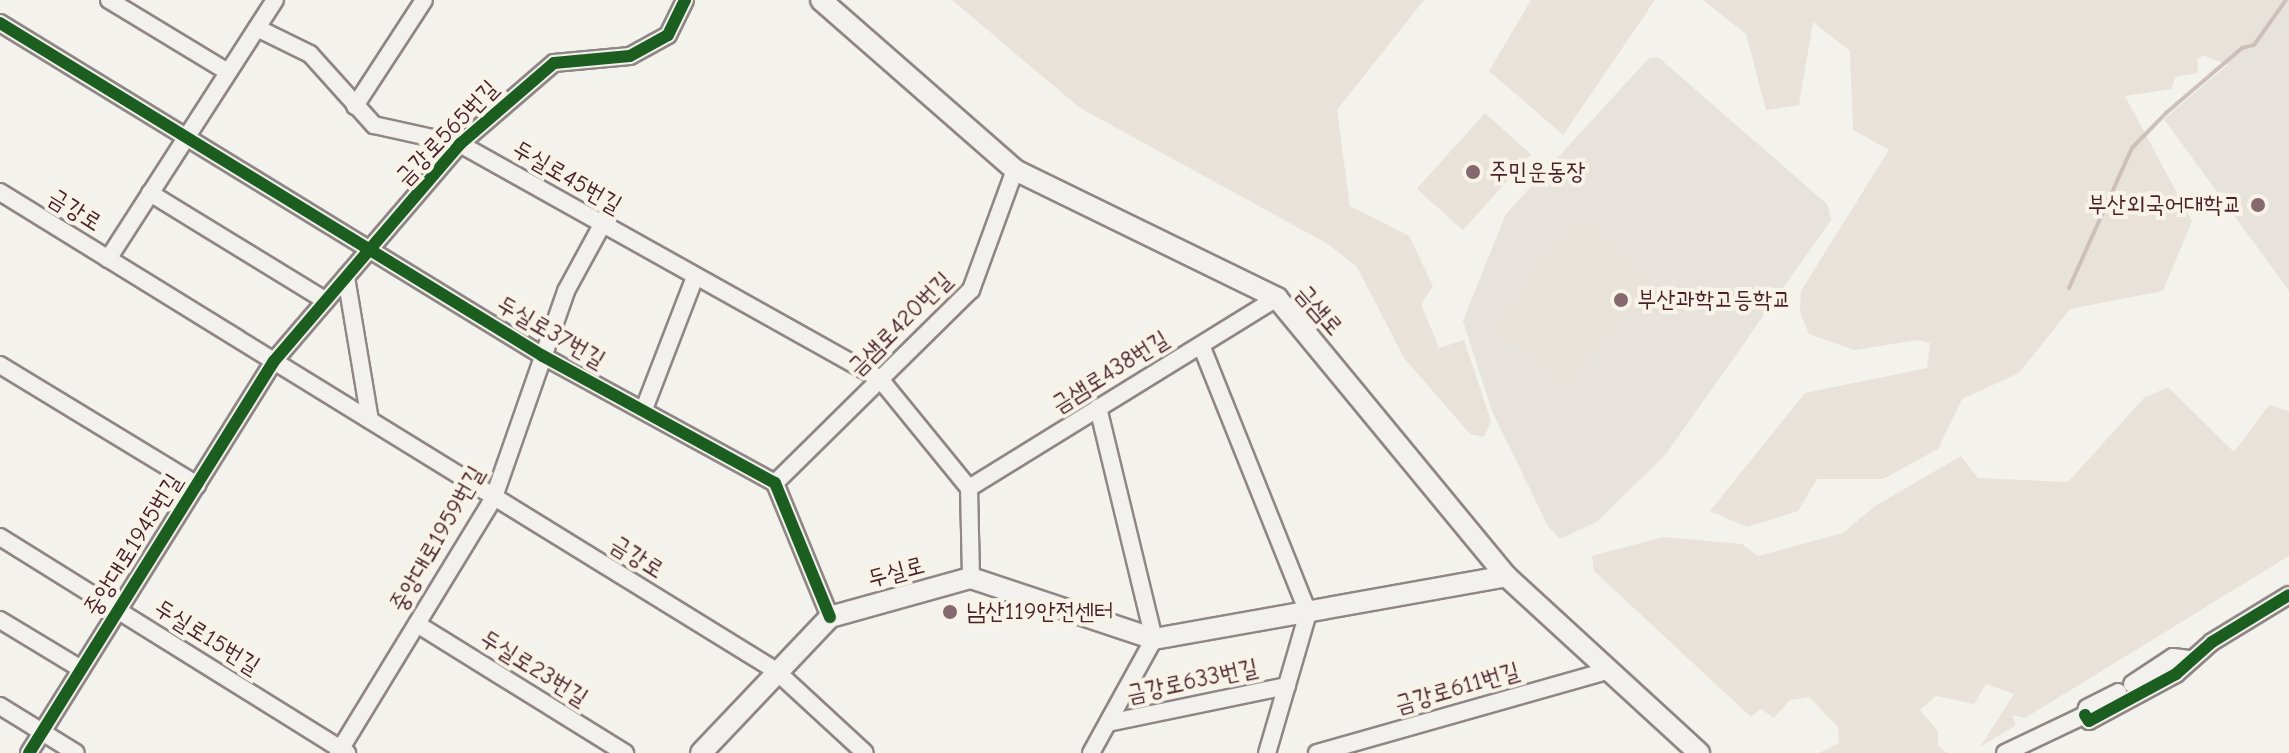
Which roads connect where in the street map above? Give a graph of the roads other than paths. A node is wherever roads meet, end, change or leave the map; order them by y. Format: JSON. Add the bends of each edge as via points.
{"nodes":[{"id":1,"x":109,"y":0,"type":"edge"},
{"id":2,"x":275,"y":0,"type":"edge"},
{"id":3,"x":424,"y":0,"type":"edge"},
{"id":4,"x":685,"y":0,"type":"edge"},
{"id":5,"x":821,"y":0,"type":"edge"},
{"id":6,"x":0,"y":23,"type":"edge"},
{"id":7,"x":257,"y":28,"type":"junction"},
{"id":8,"x":228,"y":72,"type":"junction"},
{"id":9,"x":355,"y":106,"type":"junction"},
{"id":10,"x":187,"y":137,"type":"junction"},
{"id":11,"x":460,"y":144,"type":"junction"},
{"id":12,"x":1015,"y":170,"type":"junction"},
{"id":13,"x":0,"y":192,"type":"edge"},
{"id":14,"x":150,"y":193,"type":"junction"},
{"id":15,"x":602,"y":225,"type":"junction"},
{"id":16,"x":371,"y":247,"type":"junction"},
{"id":17,"x":108,"y":259,"type":"junction"},
{"id":18,"x":346,"y":277,"type":"junction"},
{"id":19,"x":695,"y":277,"type":"junction"},
{"id":20,"x":1277,"y":298,"type":"junction"},
{"id":21,"x":326,"y":301,"type":"junction"},
{"id":22,"x":1201,"y":345,"type":"junction"},
{"id":23,"x":543,"y":356,"type":"junction"},
{"id":24,"x":274,"y":361,"type":"junction"},
{"id":25,"x":0,"y":365,"type":"edge"},
{"id":26,"x":880,"y":379,"type":"junction"},
{"id":27,"x":1098,"y":408,"type":"junction"},
{"id":28,"x":644,"y":409,"type":"junction"},
{"id":29,"x":370,"y":420,"type":"junction"},
{"id":30,"x":775,"y":483,"type":"junction"},
{"id":31,"x":197,"y":485,"type":"junction"},
{"id":32,"x":969,"y":488,"type":"junction"},
{"id":33,"x":494,"y":497,"type":"junction"},
{"id":34,"x":0,"y":537,"type":"edge"},
{"id":35,"x":1506,"y":576,"type":"junction"},
{"id":36,"x":971,"y":578,"type":"junction"},
{"id":37,"x":2289,"y":595,"type":"edge"},
{"id":38,"x":118,"y":610,"type":"junction"},
{"id":39,"x":1308,"y":613,"type":"junction"},
{"id":40,"x":830,"y":617,"type":"junction"},
{"id":41,"x":0,"y":620,"type":"edge"},
{"id":42,"x":417,"y":624,"type":"junction"},
{"id":43,"x":1154,"y":639,"type":"junction"},
{"id":44,"x":2185,"y":658,"type":"junction"},
{"id":45,"x":81,"y":669,"type":"junction"},
{"id":46,"x":775,"y":670,"type":"junction"},
{"id":47,"x":1610,"y":670,"type":"junction"},
{"id":48,"x":1287,"y":686,"type":"junction"},
{"id":49,"x":0,"y":706,"type":"edge"},
{"id":50,"x":2093,"y":715,"type":"junction"},
{"id":51,"x":1108,"y":723,"type":"junction"},
{"id":52,"x":42,"y":732,"type":"junction"},
{"id":53,"x":342,"y":752,"type":"edge"},
{"id":54,"x":29,"y":753,"type":"edge"},
{"id":55,"x":76,"y":753,"type":"edge"},
{"id":56,"x":625,"y":753,"type":"edge"},
{"id":57,"x":701,"y":753,"type":"edge"},
{"id":58,"x":865,"y":753,"type":"edge"},
{"id":59,"x":1091,"y":753,"type":"edge"},
{"id":60,"x":1267,"y":753,"type":"edge"},
{"id":61,"x":1317,"y":753,"type":"edge"},
{"id":62,"x":1699,"y":753,"type":"edge"},
{"id":63,"x":2005,"y":753,"type":"edge"}],
"edges":[{"from":1,"to":8,"type":"street"},
{"from":2,"to":7,"type":"street"},
{"from":3,"to":9,"type":"street"},
{"from":4,"to":11,"type":"street","name":"금강로565번길","via":[[668,35],[630,56],[554,63]]},
{"from":5,"to":12,"type":"main road","name":"금샘로"},
{"from":6,"to":10,"type":"street","name":"두실로37번길"},
{"from":7,"to":8,"type":"street"},
{"from":7,"to":9,"type":"street","name":"두실로45번길","via":[[310,54]]},
{"from":8,"to":10,"type":"street"},
{"from":9,"to":11,"type":"street","name":"두실로45번길","via":[[382,128]]},
{"from":10,"to":14,"type":"street"},
{"from":10,"to":16,"type":"street","name":"두실로37번길"},
{"from":11,"to":15,"type":"street","name":"두실로45번길"},
{"from":11,"to":16,"type":"street","name":"금강로565번길"},
{"from":12,"to":20,"type":"main road","name":"금샘로"},
{"from":12,"to":26,"type":"street","name":"금샘로420번길","via":[[971,290]]},
{"from":13,"to":17,"type":"street","name":"금강로"},
{"from":14,"to":17,"type":"street"},
{"from":14,"to":21,"type":"street"},
{"from":15,"to":19,"type":"street","name":"두실로45번길"},
{"from":15,"to":23,"type":"street","name":"중앙대로1959번길","via":[[566,291]]},
{"from":16,"to":18,"type":"street","name":"금강로565번길"},
{"from":16,"to":23,"type":"street","name":"두실로37번길"},
{"from":17,"to":24,"type":"street","name":"금강로"},
{"from":18,"to":21,"type":"street","name":"금강로565번길"},
{"from":18,"to":29,"type":"street"},
{"from":19,"to":26,"type":"street","name":"두실로45번길"},
{"from":19,"to":28,"type":"street"},
{"from":20,"to":22,"type":"street","name":"금샘로438번길"},
{"from":20,"to":35,"type":"main road","name":"금샘로"},
{"from":21,"to":24,"type":"street","name":"금강로565번길"},
{"from":22,"to":27,"type":"street","name":"금샘로438번길"},
{"from":22,"to":39,"type":"street"},
{"from":23,"to":28,"type":"street","name":"두실로37번길"},
{"from":23,"to":33,"type":"street","name":"중앙대로1959번길"},
{"from":24,"to":29,"type":"street","name":"금강로"},
{"from":24,"to":31,"type":"street","name":"중앙대로1945번길"},
{"from":25,"to":31,"type":"street"},
{"from":26,"to":30,"type":"street","name":"금샘로420번길"},
{"from":26,"to":32,"type":"street","name":"두실로45번길"},
{"from":27,"to":32,"type":"street","name":"금샘로438번길"},
{"from":27,"to":43,"type":"street"},
{"from":28,"to":30,"type":"street","name":"두실로37번길"},
{"from":29,"to":33,"type":"street","name":"금강로"},
{"from":30,"to":40,"type":"street"},
{"from":31,"to":38,"type":"street","name":"중앙대로1945번길"},
{"from":32,"to":36,"type":"street"},
{"from":33,"to":42,"type":"street","name":"중앙대로1959번길"},
{"from":33,"to":46,"type":"street","name":"금강로"},
{"from":34,"to":38,"type":"street","name":"두실로15번길"},
{"from":35,"to":39,"type":"main road"},
{"from":35,"to":47,"type":"main road","name":"금샘로"},
{"from":36,"to":40,"type":"main road","name":"두실로"},
{"from":36,"to":43,"type":"main road"},
{"from":37,"to":44,"type":"street"},
{"from":38,"to":45,"type":"street","name":"중앙대로1945번길"},
{"from":38,"to":53,"type":"street","name":"두실로15번길"},
{"from":39,"to":43,"type":"main road"},
{"from":39,"to":48,"type":"street","name":"금강로633번길"},
{"from":40,"to":46,"type":"main road","name":"두실로"},
{"from":41,"to":45,"type":"street"},
{"from":42,"to":53,"type":"street","name":"중앙대로1959번길"},
{"from":42,"to":56,"type":"street","name":"두실로23번길"},
{"from":43,"to":51,"type":"street"},
{"from":44,"to":50,"type":"street","via":[[2189,666]]},
{"from":44,"to":50,"type":"street","via":[[2087,708]]},
{"from":45,"to":52,"type":"street","name":"중앙대로1945번길"},
{"from":46,"to":57,"type":"main road","name":"두실로"},
{"from":46,"to":58,"type":"street","name":"금강로"},
{"from":47,"to":61,"type":"street","name":"금강로611번길"},
{"from":47,"to":62,"type":"main road","name":"금샘로"},
{"from":48,"to":51,"type":"street","name":"금강로633번길"},
{"from":48,"to":60,"type":"street","name":"금강로633번길"},
{"from":49,"to":52,"type":"street"},
{"from":50,"to":63,"type":"street"},
{"from":51,"to":59,"type":"street"},
{"from":52,"to":54,"type":"street","name":"중앙대로1945번길"},
{"from":52,"to":55,"type":"street"}]}
